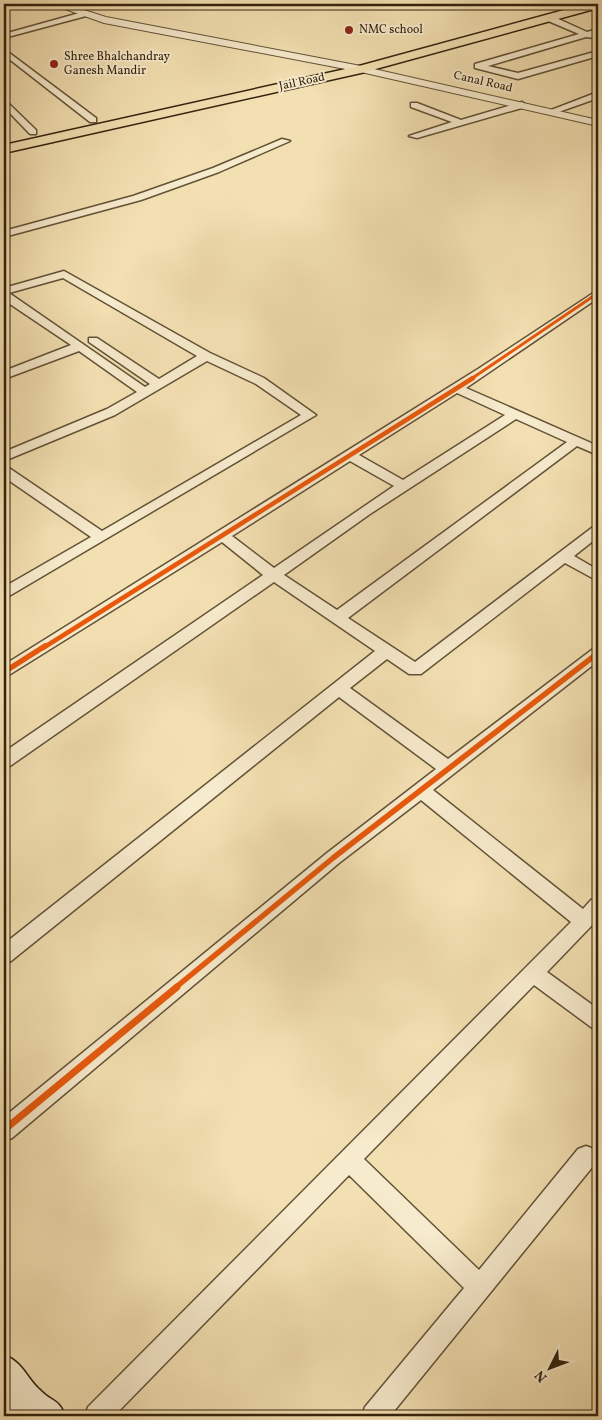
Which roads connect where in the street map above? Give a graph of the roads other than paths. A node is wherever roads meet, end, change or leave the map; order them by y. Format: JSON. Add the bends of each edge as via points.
{"nodes":[{"id":1,"x":56,"y":4,"type":"edge"},
{"id":2,"x":566,"y":4,"type":"edge"},
{"id":3,"x":598,"y":4,"type":"edge"},
{"id":4,"x":82,"y":14,"type":"junction"},
{"id":5,"x":549,"y":18,"type":"junction"},
{"id":6,"x":598,"y":31,"type":"edge"},
{"id":7,"x":587,"y":35,"type":"junction"},
{"id":8,"x":4,"y":36,"type":"edge"},
{"id":9,"x":598,"y":39,"type":"edge"},
{"id":10,"x":4,"y":51,"type":"edge"},
{"id":11,"x":598,"y":53,"type":"edge"},
{"id":12,"x":348,"y":67,"type":"junction"},
{"id":13,"x":361,"y":69,"type":"junction"},
{"id":14,"x":598,"y":95,"type":"edge"},
{"id":15,"x":585,"y":100,"type":"junction"},
{"id":16,"x":4,"y":102,"type":"edge"},
{"id":17,"x":414,"y":105,"type":"dead end"},
{"id":18,"x":522,"y":105,"type":"junction"},
{"id":19,"x":598,"y":105,"type":"edge"},
{"id":20,"x":550,"y":112,"type":"junction"},
{"id":21,"x":93,"y":120,"type":"junction"},
{"id":22,"x":462,"y":122,"type":"junction"},
{"id":23,"x":598,"y":123,"type":"edge"},
{"id":24,"x":34,"y":132,"type":"junction"},
{"id":25,"x":414,"y":136,"type":"dead end"},
{"id":26,"x":4,"y":140,"type":"edge"},
{"id":27,"x":285,"y":141,"type":"dead end"},
{"id":28,"x":4,"y":148,"type":"edge"},
{"id":29,"x":4,"y":234,"type":"edge"},
{"id":30,"x":4,"y":290,"type":"edge"},
{"id":31,"x":598,"y":293,"type":"edge"},
{"id":32,"x":4,"y":295,"type":"edge"},
{"id":33,"x":93,"y":340,"type":"dead end"},
{"id":34,"x":80,"y":346,"type":"junction"},
{"id":35,"x":206,"y":356,"type":"junction"},
{"id":36,"x":4,"y":375,"type":"edge"},
{"id":37,"x":159,"y":384,"type":"junction"},
{"id":38,"x":456,"y":388,"type":"junction"},
{"id":39,"x":145,"y":392,"type":"junction"},
{"id":40,"x":515,"y":414,"type":"junction"},
{"id":41,"x":576,"y":441,"type":"junction"},
{"id":42,"x":598,"y":451,"type":"edge"},
{"id":43,"x":349,"y":455,"type":"junction"},
{"id":44,"x":4,"y":457,"type":"edge"},
{"id":45,"x":4,"y":471,"type":"edge"},
{"id":46,"x":403,"y":486,"type":"junction"},
{"id":47,"x":598,"y":530,"type":"edge"},
{"id":48,"x":222,"y":535,"type":"junction"},
{"id":49,"x":102,"y":537,"type":"junction"},
{"id":50,"x":564,"y":556,"type":"junction"},
{"id":51,"x":273,"y":575,"type":"junction"},
{"id":52,"x":598,"y":576,"type":"edge"},
{"id":53,"x":4,"y":594,"type":"edge"},
{"id":54,"x":337,"y":618,"type":"junction"},
{"id":55,"x":386,"y":651,"type":"junction"},
{"id":56,"x":598,"y":653,"type":"edge"},
{"id":57,"x":4,"y":672,"type":"edge"},
{"id":58,"x":339,"y":688,"type":"junction"},
{"id":59,"x":4,"y":761,"type":"edge"},
{"id":60,"x":449,"y":769,"type":"junction"},
{"id":61,"x":422,"y":790,"type":"junction"},
{"id":62,"x":591,"y":914,"type":"edge"},
{"id":63,"x":4,"y":955,"type":"edge"},
{"id":64,"x":533,"y":972,"type":"junction"},
{"id":65,"x":598,"y":1020,"type":"edge"},
{"id":66,"x":4,"y":1130,"type":"edge"},
{"id":67,"x":586,"y":1156,"type":"dead end"},
{"id":68,"x":349,"y":1160,"type":"junction"},
{"id":69,"x":479,"y":1286,"type":"junction"},
{"id":70,"x":4,"y":1372,"type":"edge"},
{"id":71,"x":27,"y":1410,"type":"edge"},
{"id":72,"x":97,"y":1416,"type":"edge"},
{"id":73,"x":374,"y":1416,"type":"edge"}],
"edges":[{"from":1,"to":4,"type":"street","name":"Canal Road"},
{"from":2,"to":12,"type":"main road"},
{"from":3,"to":5,"type":"main road","name":"Jail Road"},
{"from":4,"to":8,"type":"street"},
{"from":4,"to":12,"type":"street","name":"Canal Road"},
{"from":5,"to":7,"type":"street"},
{"from":5,"to":13,"type":"main road","name":"Jail Road"},
{"from":6,"to":7,"type":"street"},
{"from":7,"to":9,"type":"street"},
{"from":7,"to":11,"type":"street","via":[[478,66],[518,76]]},
{"from":10,"to":21,"type":"street"},
{"from":12,"to":13,"type":"street","name":"Canal Road"},
{"from":12,"to":21,"type":"main road"},
{"from":13,"to":18,"type":"street","name":"Canal Road"},
{"from":13,"to":28,"type":"main road","name":"Jail Road"},
{"from":14,"to":15,"type":"street"},
{"from":15,"to":19,"type":"street"},
{"from":15,"to":20,"type":"street"},
{"from":16,"to":24,"type":"street"},
{"from":17,"to":22,"type":"street"},
{"from":18,"to":20,"type":"street","name":"Canal Road"},
{"from":18,"to":22,"type":"street"},
{"from":20,"to":23,"type":"street","name":"Canal Road"},
{"from":21,"to":24,"type":"main road"},
{"from":22,"to":25,"type":"street"},
{"from":24,"to":26,"type":"main road"},
{"from":27,"to":29,"type":"street","via":[[137,198]]},
{"from":30,"to":35,"type":"street","via":[[64,274]]},
{"from":31,"to":38,"type":"street"},
{"from":32,"to":34,"type":"street"},
{"from":33,"to":37,"type":"street"},
{"from":34,"to":36,"type":"street"},
{"from":34,"to":39,"type":"street"},
{"from":35,"to":37,"type":"street"},
{"from":35,"to":49,"type":"street","via":[[260,381],[310,415]]},
{"from":37,"to":39,"type":"street"},
{"from":38,"to":40,"type":"street"},
{"from":38,"to":43,"type":"street"},
{"from":39,"to":44,"type":"street","via":[[111,412]]},
{"from":40,"to":41,"type":"street"},
{"from":40,"to":46,"type":"street"},
{"from":41,"to":42,"type":"street"},
{"from":41,"to":54,"type":"street"},
{"from":43,"to":46,"type":"street"},
{"from":43,"to":48,"type":"street"},
{"from":45,"to":49,"type":"street"},
{"from":46,"to":51,"type":"street"},
{"from":47,"to":50,"type":"street"},
{"from":48,"to":51,"type":"street"},
{"from":48,"to":57,"type":"street"},
{"from":49,"to":53,"type":"street"},
{"from":50,"to":52,"type":"street"},
{"from":50,"to":55,"type":"street","via":[[415,670]]},
{"from":51,"to":54,"type":"street"},
{"from":51,"to":59,"type":"street"},
{"from":54,"to":55,"type":"street"},
{"from":55,"to":58,"type":"street"},
{"from":56,"to":60,"type":"street"},
{"from":58,"to":60,"type":"street"},
{"from":58,"to":63,"type":"street"},
{"from":60,"to":61,"type":"street"},
{"from":61,"to":62,"type":"street"},
{"from":61,"to":66,"type":"street"},
{"from":62,"to":64,"type":"street"},
{"from":64,"to":65,"type":"street"},
{"from":64,"to":68,"type":"street"},
{"from":67,"to":69,"type":"street"},
{"from":68,"to":69,"type":"street"},
{"from":68,"to":72,"type":"street"},
{"from":69,"to":73,"type":"street"},
{"from":70,"to":71,"type":"main road"}]}
